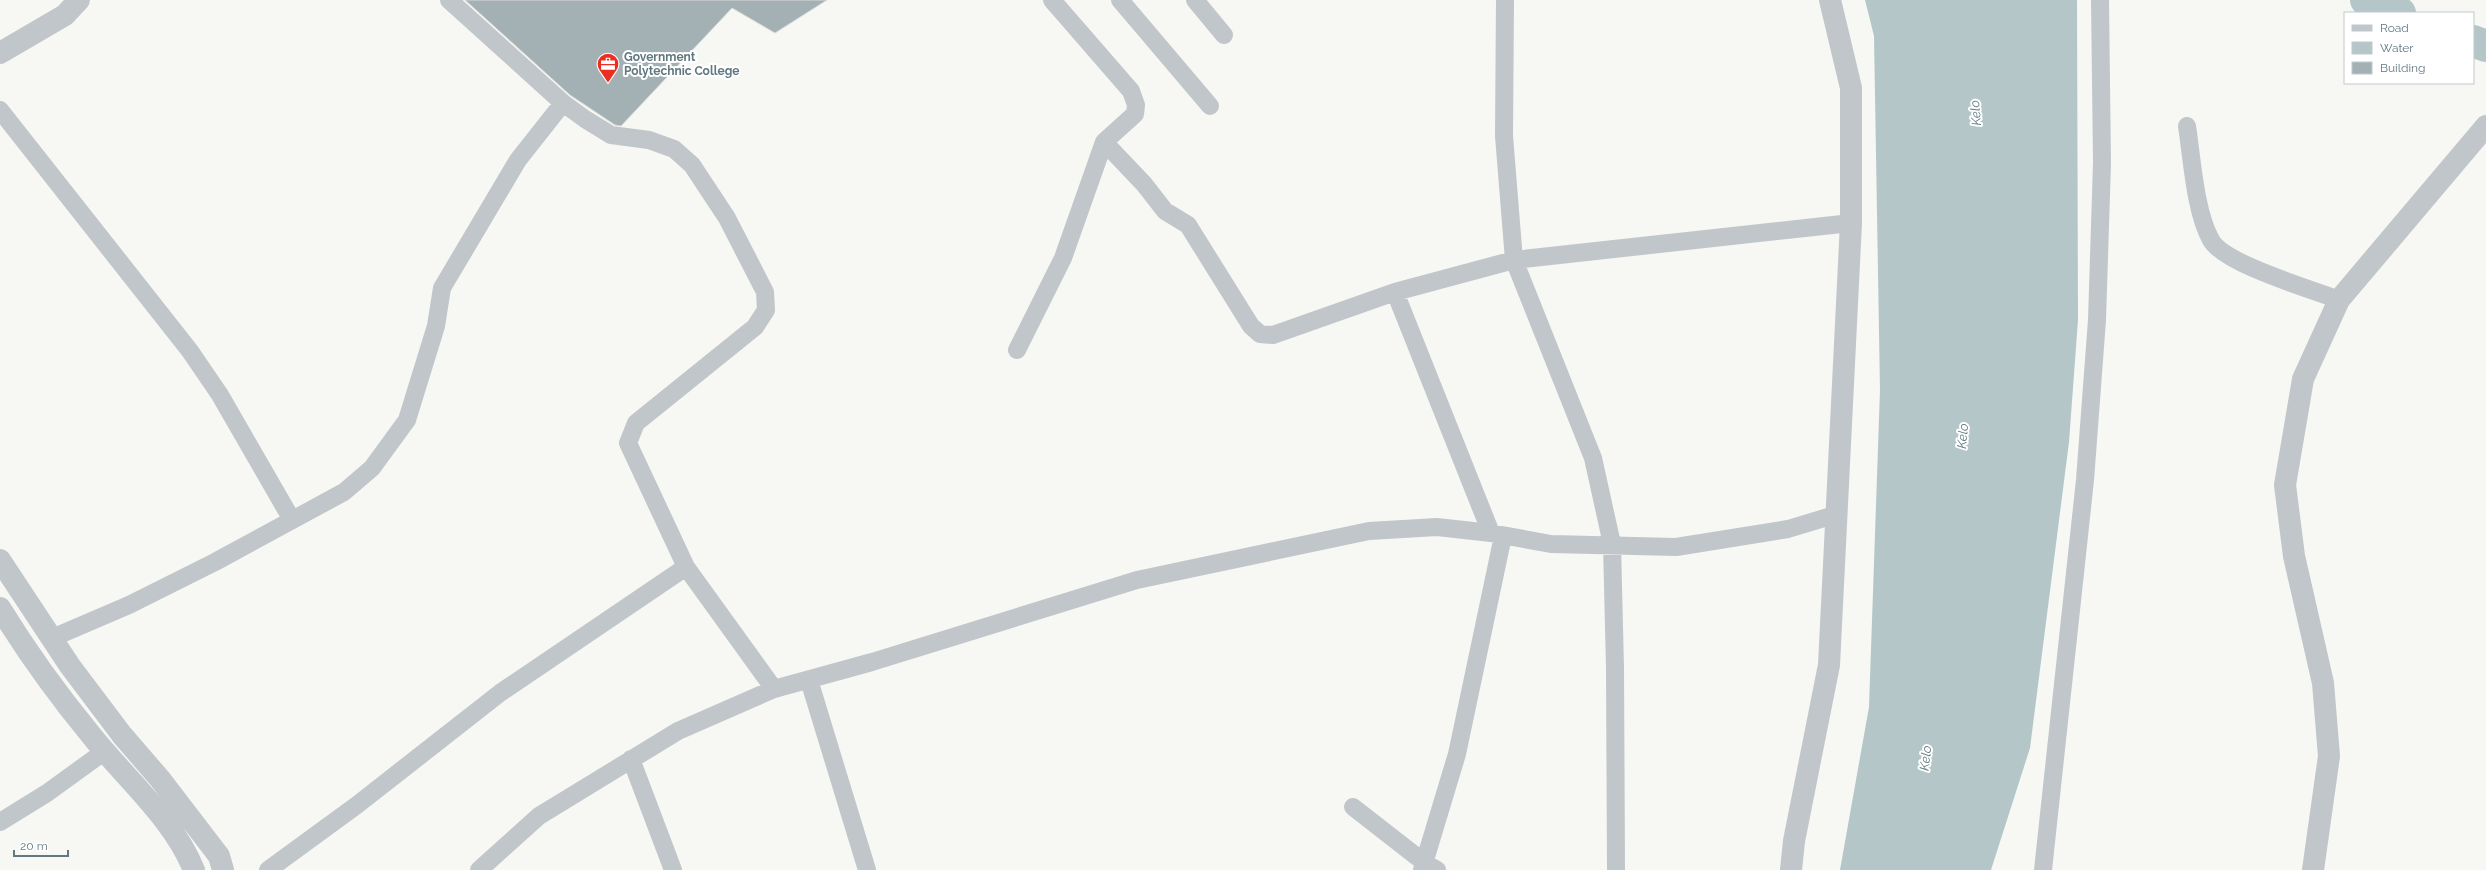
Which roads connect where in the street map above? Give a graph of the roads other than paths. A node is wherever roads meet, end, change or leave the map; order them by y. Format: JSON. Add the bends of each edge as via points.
{"nodes":[{"id":1,"x":79,"y":0,"type":"edge"},
{"id":2,"x":449,"y":0,"type":"edge"},
{"id":3,"x":1052,"y":0,"type":"edge"},
{"id":4,"x":1120,"y":0,"type":"edge"},
{"id":5,"x":1195,"y":0,"type":"edge"},
{"id":6,"x":1505,"y":0,"type":"edge"},
{"id":7,"x":1830,"y":0,"type":"edge"},
{"id":8,"x":2100,"y":0,"type":"edge"},
{"id":9,"x":1224,"y":35,"type":"dead end"},
{"id":10,"x":0,"y":53,"type":"edge"},
{"id":11,"x":564,"y":102,"type":"junction"},
{"id":12,"x":1210,"y":106,"type":"dead end"},
{"id":13,"x":0,"y":110,"type":"edge"},
{"id":14,"x":2187,"y":126,"type":"dead end"},
{"id":15,"x":2486,"y":126,"type":"edge"},
{"id":16,"x":1104,"y":142,"type":"junction"},
{"id":17,"x":1851,"y":223,"type":"junction"},
{"id":18,"x":1514,"y":260,"type":"junction"},
{"id":19,"x":1395,"y":292,"type":"junction"},
{"id":20,"x":2340,"y":300,"type":"junction"},
{"id":21,"x":1017,"y":350,"type":"dead end"},
{"id":22,"x":1838,"y":514,"type":"junction"},
{"id":23,"x":292,"y":520,"type":"junction"},
{"id":24,"x":1497,"y":534,"type":"junction"},
{"id":25,"x":1612,"y":544,"type":"junction"},
{"id":26,"x":0,"y":560,"type":"edge"},
{"id":27,"x":686,"y":567,"type":"junction"},
{"id":28,"x":0,"y":608,"type":"edge"},
{"id":29,"x":52,"y":638,"type":"junction"},
{"id":30,"x":809,"y":680,"type":"junction"},
{"id":31,"x":774,"y":689,"type":"junction"},
{"id":32,"x":105,"y":751,"type":"junction"},
{"id":33,"x":631,"y":759,"type":"junction"},
{"id":34,"x":1353,"y":807,"type":"dead end"},
{"id":35,"x":0,"y":822,"type":"edge"},
{"id":36,"x":1428,"y":868,"type":"edge"},
{"id":37,"x":194,"y":870,"type":"edge"},
{"id":38,"x":223,"y":870,"type":"edge"},
{"id":39,"x":268,"y":870,"type":"edge"},
{"id":40,"x":479,"y":870,"type":"edge"},
{"id":41,"x":672,"y":870,"type":"edge"},
{"id":42,"x":867,"y":870,"type":"edge"},
{"id":43,"x":1616,"y":870,"type":"edge"},
{"id":44,"x":1791,"y":870,"type":"edge"},
{"id":45,"x":2043,"y":870,"type":"edge"},
{"id":46,"x":2313,"y":870,"type":"edge"}],
"edges":[{"from":1,"to":10,"type":"street","via":[[65,15]]},
{"from":2,"to":11,"type":"street"},
{"from":3,"to":16,"type":"street","via":[[1131,91],[1136,105],[1135,114]]},
{"from":4,"to":12,"type":"street"},
{"from":5,"to":9,"type":"street"},
{"from":6,"to":18,"type":"street","via":[[1504,136]]},
{"from":7,"to":17,"type":"street","via":[[1850,88]]},
{"from":8,"to":45,"type":"street","via":[[2102,163],[2097,320],[2085,480]]},
{"from":11,"to":23,"type":"street","via":[[518,160],[442,288],[436,326],[407,420],[372,468],[344,492]]},
{"from":11,"to":27,"type":"street","via":[[611,136],[649,140],[674,149],[692,165],[727,218],[766,292],[766,310],[755,327],[636,423],[628,443]]},
{"from":13,"to":23,"type":"street","via":[[190,351],[220,395]]},
{"from":14,"to":20,"type":"street","via":[[2203,220],[2211,241],[2234,260]]},
{"from":15,"to":20,"type":"street"},
{"from":16,"to":19,"type":"street","via":[[1144,184],[1165,211],[1188,225],[1251,326],[1260,334],[1273,335]]},
{"from":16,"to":21,"type":"street","via":[[1063,258]]},
{"from":17,"to":18,"type":"street"},
{"from":17,"to":22,"type":"street"},
{"from":18,"to":19,"type":"street"},
{"from":18,"to":25,"type":"street","via":[[1593,458]]},
{"from":19,"to":24,"type":"street"},
{"from":20,"to":46,"type":"street","via":[[2303,378],[2285,485],[2294,556],[2323,683],[2329,756]]},
{"from":22,"to":25,"type":"street","via":[[1788,529],[1676,547]]},
{"from":22,"to":44,"type":"street","via":[[1829,665],[1794,840]]},
{"from":23,"to":29,"type":"street","via":[[182,579]]},
{"from":24,"to":25,"type":"street","via":[[1551,544]]},
{"from":24,"to":30,"type":"street","via":[[1437,527],[1369,532],[1175,571],[1137,580]]},
{"from":24,"to":36,"type":"street","via":[[1457,754]]},
{"from":25,"to":43,"type":"street"},
{"from":26,"to":29,"type":"street"},
{"from":27,"to":31,"type":"street"},
{"from":27,"to":39,"type":"street","via":[[500,692],[357,805]]},
{"from":28,"to":32,"type":"street","via":[[18,636]]},
{"from":29,"to":38,"type":"street","via":[[122,735],[160,779],[219,856]]},
{"from":30,"to":31,"type":"street"},
{"from":30,"to":42,"type":"street"},
{"from":31,"to":33,"type":"street","via":[[678,731]]},
{"from":32,"to":35,"type":"street","via":[[48,793]]},
{"from":32,"to":37,"type":"street","via":[[157,811],[188,854]]},
{"from":33,"to":40,"type":"street","via":[[539,816]]},
{"from":33,"to":41,"type":"street"},
{"from":34,"to":36,"type":"street"}]}
